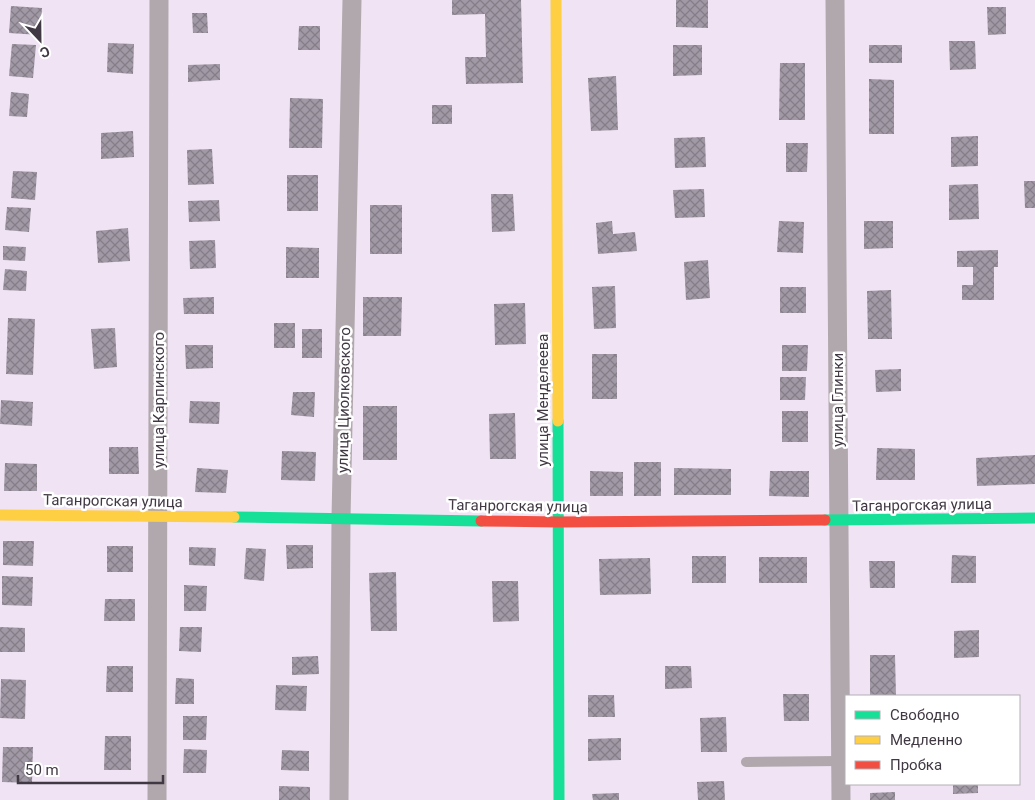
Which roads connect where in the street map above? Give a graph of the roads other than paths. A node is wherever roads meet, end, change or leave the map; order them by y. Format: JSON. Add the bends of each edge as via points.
{"nodes":[{"id":1,"x":159,"y":0,"type":"edge"},
{"id":2,"x":352,"y":0,"type":"edge"},
{"id":3,"x":556,"y":0,"type":"edge"},
{"id":4,"x":835,"y":0,"type":"edge"},
{"id":5,"x":0,"y":515,"type":"edge"},
{"id":6,"x":159,"y":516,"type":"junction"},
{"id":7,"x":341,"y":518,"type":"junction"},
{"id":8,"x":1035,"y":518,"type":"edge"},
{"id":9,"x":839,"y":521,"type":"junction"},
{"id":10,"x":559,"y":522,"type":"junction"},
{"id":11,"x":840,"y":761,"type":"junction"},
{"id":12,"x":746,"y":762,"type":"dead end"},
{"id":13,"x":157,"y":800,"type":"edge"},
{"id":14,"x":340,"y":800,"type":"edge"},
{"id":15,"x":559,"y":800,"type":"edge"},
{"id":16,"x":841,"y":800,"type":"edge"}],
"edges":[{"from":1,"to":6,"type":"street","name":"улица Карпинского"},
{"from":2,"to":7,"type":"street","name":"улица Циолковского"},
{"from":3,"to":10,"type":"street","name":"улица Менделеева"},
{"from":4,"to":9,"type":"street","name":"улица Глинки"},
{"from":5,"to":6,"type":"street","name":"Таганрогская улица"},
{"from":6,"to":7,"type":"street","name":"Таганрогская улица"},
{"from":6,"to":13,"type":"street","name":"улица Карпинского"},
{"from":7,"to":10,"type":"street","name":"Таганрогская улица"},
{"from":7,"to":14,"type":"street","name":"улица Циолковского"},
{"from":8,"to":9,"type":"street","name":"Таганрогская улица"},
{"from":9,"to":10,"type":"street","name":"Таганрогская улица"},
{"from":9,"to":11,"type":"street","name":"улица Глинки"},
{"from":10,"to":15,"type":"street","name":"улица Менделеева"},
{"from":11,"to":12,"type":"lane"},
{"from":11,"to":16,"type":"street","name":"улица Глинки"}]}
